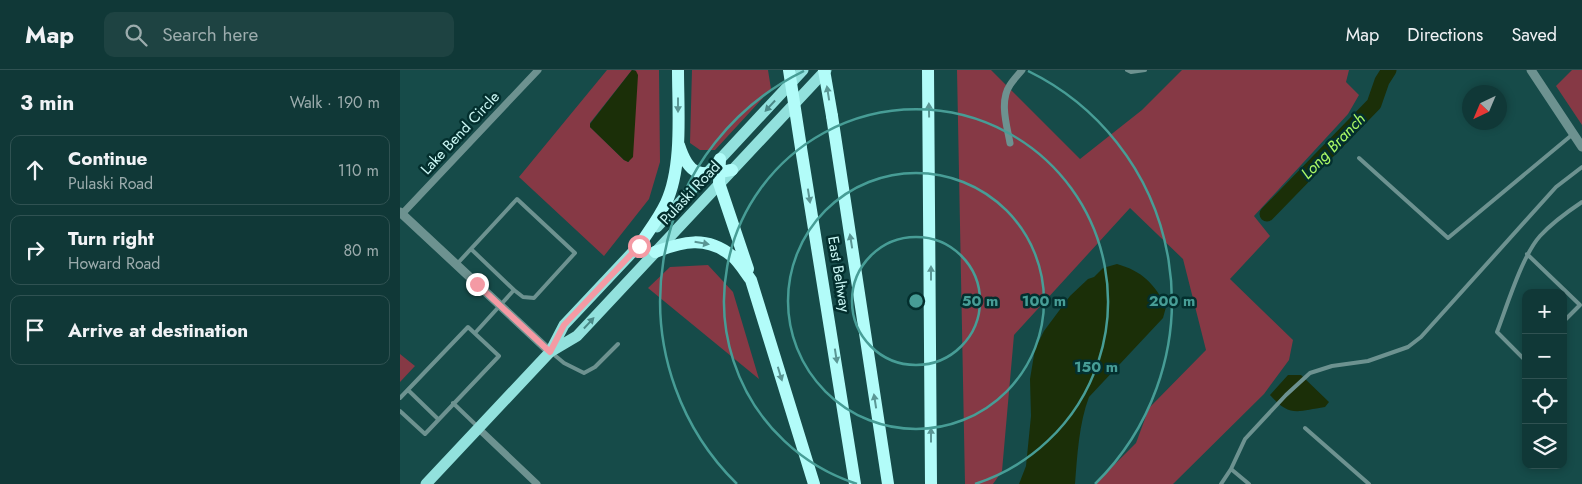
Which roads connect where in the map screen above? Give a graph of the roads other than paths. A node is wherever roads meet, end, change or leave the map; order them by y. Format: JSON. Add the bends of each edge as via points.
{"nodes":[{"id":1,"x":538,"y":70,"type":"edge"},
{"id":2,"x":678,"y":70,"type":"edge"},
{"id":3,"x":789,"y":70,"type":"edge"},
{"id":4,"x":803,"y":70,"type":"edge"},
{"id":5,"x":825,"y":70,"type":"edge"},
{"id":6,"x":928,"y":70,"type":"edge"},
{"id":7,"x":1022,"y":70,"type":"edge"},
{"id":8,"x":1127,"y":70,"type":"edge"},
{"id":9,"x":1145,"y":70,"type":"edge"},
{"id":10,"x":1531,"y":70,"type":"edge"},
{"id":11,"x":1573,"y":134,"type":"junction"},
{"id":12,"x":678,"y":141,"type":"junction"},
{"id":13,"x":1010,"y":143,"type":"dead end"},
{"id":14,"x":1582,"y":147,"type":"edge"},
{"id":15,"x":1359,"y":158,"type":"dead end"},
{"id":16,"x":1582,"y":168,"type":"edge"},
{"id":17,"x":723,"y":171,"type":"junction"},
{"id":18,"x":706,"y":174,"type":"junction"},
{"id":19,"x":1582,"y":202,"type":"edge"},
{"id":20,"x":401,"y":214,"type":"edge"},
{"id":21,"x":639,"y":246,"type":"junction"},
{"id":22,"x":471,"y":249,"type":"junction"},
{"id":23,"x":655,"y":252,"type":"junction"},
{"id":24,"x":1527,"y":254,"type":"junction"},
{"id":25,"x":456,"y":266,"type":"junction"},
{"id":26,"x":751,"y":280,"type":"junction"},
{"id":27,"x":1563,"y":289,"type":"edge"},
{"id":28,"x":514,"y":290,"type":"junction"},
{"id":29,"x":1567,"y":292,"type":"edge"},
{"id":30,"x":500,"y":306,"type":"junction"},
{"id":31,"x":1567,"y":318,"type":"edge"},
{"id":32,"x":475,"y":333,"type":"junction"},
{"id":33,"x":618,"y":344,"type":"dead end"},
{"id":34,"x":550,"y":352,"type":"junction"},
{"id":35,"x":1522,"y":357,"type":"edge"},
{"id":36,"x":408,"y":390,"type":"junction"},
{"id":37,"x":400,"y":398,"type":"edge"},
{"id":38,"x":453,"y":404,"type":"junction"},
{"id":39,"x":400,"y":411,"type":"edge"},
{"id":40,"x":438,"y":419,"type":"junction"},
{"id":41,"x":478,"y":428,"type":"junction"},
{"id":42,"x":1305,"y":428,"type":"dead end"},
{"id":43,"x":1231,"y":469,"type":"junction"},
{"id":44,"x":426,"y":484,"type":"edge"},
{"id":45,"x":537,"y":484,"type":"edge"},
{"id":46,"x":814,"y":484,"type":"edge"},
{"id":47,"x":855,"y":484,"type":"edge"},
{"id":48,"x":888,"y":484,"type":"edge"},
{"id":49,"x":930,"y":484,"type":"edge"},
{"id":50,"x":1221,"y":484,"type":"edge"},
{"id":51,"x":1249,"y":484,"type":"edge"},
{"id":52,"x":1369,"y":484,"type":"edge"}],
"edges":[{"from":1,"to":20,"type":"street","name":"Lake Bend Circle"},
{"from":2,"to":12,"type":"highway","one_way":true},
{"from":3,"to":47,"type":"highway","name":"East Beltway","one_way":true,"bridge":true},
{"from":4,"to":17,"type":"main road","name":"Pulaski Road","one_way":true},
{"from":5,"to":17,"type":"main road","name":"Pulaski Road"},
{"from":48,"to":5,"type":"highway","name":"East Beltway","one_way":true,"bridge":true},
{"from":49,"to":6,"type":"highway","one_way":true},
{"from":7,"to":13,"type":"street","via":[[1006,94]]},
{"from":8,"to":9,"type":"lane"},
{"from":10,"to":11,"type":"street"},
{"from":11,"to":14,"type":"street"},
{"from":11,"to":15,"type":"lane","via":[[1448,238]]},
{"from":12,"to":18,"type":"highway","via":[[684,161],[694,171]]},
{"from":12,"to":21,"type":"highway","via":[[674,177],[666,203]]},
{"from":16,"to":43,"type":"lane","via":[[1556,187],[1421,337],[1408,346],[1368,361],[1310,373],[1245,439]]},
{"from":17,"to":18,"type":"highway"},
{"from":17,"to":23,"type":"main road","name":"Pulaski Road"},
{"from":17,"to":26,"type":"highway"},
{"from":18,"to":21,"type":"main road","name":"Pulaski Road"},
{"from":19,"to":24,"type":"lane","via":[[1538,237]]},
{"from":20,"to":25,"type":"street"},
{"from":21,"to":34,"type":"main road","name":"Pulaski Road","via":[[564,325]]},
{"from":22,"to":25,"type":"lane"},
{"from":22,"to":28,"type":"lane"},
{"from":22,"to":28,"type":"lane","via":[[517,199],[575,253],[534,298],[522,297]]},
{"from":23,"to":26,"type":"highway","one_way":true,"via":[[687,242],[707,244],[730,254]]},
{"from":34,"to":23,"type":"main road","name":"Pulaski Road","one_way":true,"via":[[576,336]]},
{"from":24,"to":27,"type":"lane"},
{"from":24,"to":35,"type":"lane","via":[[1497,332]]},
{"from":25,"to":30,"type":"street"},
{"from":26,"to":46,"type":"highway","one_way":true},
{"from":28,"to":30,"type":"lane"},
{"from":29,"to":31,"type":"lane","via":[[1580,305]]},
{"from":30,"to":32,"type":"lane"},
{"from":30,"to":34,"type":"street"},
{"from":32,"to":36,"type":"lane","via":[[468,327]]},
{"from":32,"to":38,"type":"lane","via":[[499,356]]},
{"from":33,"to":34,"type":"lane","via":[[595,367],[584,373]]},
{"from":34,"to":41,"type":"main road","name":"Pulaski Road"},
{"from":36,"to":37,"type":"lane"},
{"from":36,"to":40,"type":"lane"},
{"from":38,"to":40,"type":"lane"},
{"from":38,"to":41,"type":"lane"},
{"from":39,"to":40,"type":"lane","via":[[425,434]]},
{"from":41,"to":44,"type":"main road","name":"Pulaski Road"},
{"from":41,"to":45,"type":"street"},
{"from":42,"to":52,"type":"lane"},
{"from":43,"to":50,"type":"lane"},
{"from":43,"to":51,"type":"lane"}]}
